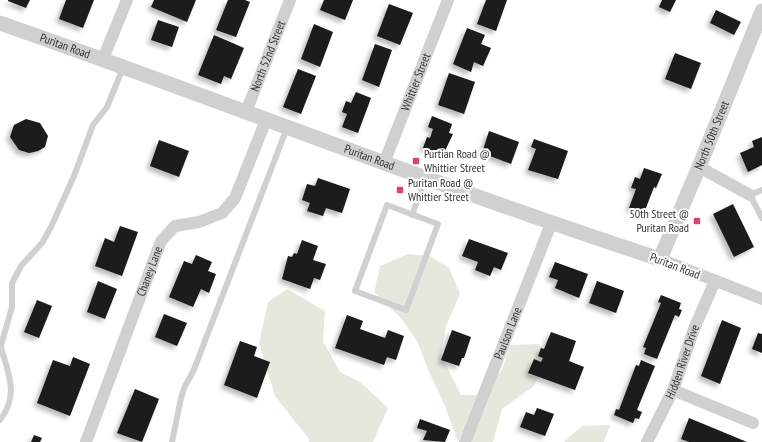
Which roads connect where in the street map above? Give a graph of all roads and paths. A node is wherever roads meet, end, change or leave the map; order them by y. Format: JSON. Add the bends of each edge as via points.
{"nodes":[{"id":1,"x":127,"y":0,"type":"edge"},
{"id":2,"x":290,"y":0,"type":"edge"},
{"id":3,"x":448,"y":0,"type":"edge"},
{"id":4,"x":761,"y":15,"type":"edge"},
{"id":5,"x":0,"y":23,"type":"edge"},
{"id":6,"x":103,"y":59,"type":"junction"},
{"id":7,"x":123,"y":67,"type":"junction"},
{"id":8,"x":246,"y":112,"type":"junction"},
{"id":9,"x":266,"y":120,"type":"junction"},
{"id":10,"x":287,"y":128,"type":"junction"},
{"id":11,"x":384,"y":163,"type":"junction"},
{"id":12,"x":699,"y":167,"type":"junction"},
{"id":13,"x":426,"y":178,"type":"junction"},
{"id":14,"x":762,"y":190,"type":"edge"},
{"id":15,"x":750,"y":195,"type":"junction"},
{"id":16,"x":412,"y":215,"type":"junction"},
{"id":17,"x":762,"y":218,"type":"edge"},
{"id":18,"x":551,"y":224,"type":"junction"},
{"id":19,"x":660,"y":259,"type":"junction"},
{"id":20,"x":715,"y":281,"type":"junction"},
{"id":21,"x":762,"y":299,"type":"edge"},
{"id":22,"x":0,"y":349,"type":"edge"},
{"id":23,"x":673,"y":390,"type":"junction"},
{"id":24,"x":0,"y":420,"type":"edge"},
{"id":25,"x":753,"y":423,"type":"dead end"},
{"id":26,"x":86,"y":442,"type":"edge"},
{"id":27,"x":172,"y":442,"type":"edge"},
{"id":28,"x":465,"y":442,"type":"edge"},
{"id":29,"x":647,"y":442,"type":"edge"}],
"edges":[{"from":1,"to":6,"type":"street"},
{"from":2,"to":8,"type":"street","name":"North 52nd Street"},
{"from":3,"to":11,"type":"street","name":"Whittier Street"},
{"from":4,"to":12,"type":"street","name":"North 50th Street"},
{"from":5,"to":6,"type":"street","name":"Puritan Road"},
{"from":6,"to":7,"type":"street","name":"Puritan Road"},
{"from":7,"to":8,"type":"street","name":"Puritan Road"},
{"from":7,"to":22,"type":"lane","via":[[107,106],[93,125],[74,176],[51,226],[42,243],[21,266],[12,283],[12,307]]},
{"from":8,"to":9,"type":"street","name":"Puritan Road"},
{"from":9,"to":10,"type":"street","name":"Puritan Road"},
{"from":9,"to":26,"type":"street","name":"Chaney Lane","via":[[235,198],[222,213],[199,222],[175,226],[161,241]]},
{"from":10,"to":11,"type":"street","name":"Puritan Road"},
{"from":10,"to":27,"type":"lane","via":[[196,365],[185,386]]},
{"from":11,"to":13,"type":"street","name":"Puritan Road"},
{"from":12,"to":15,"type":"street"},
{"from":12,"to":19,"type":"street","name":"North 50th Street"},
{"from":13,"to":16,"type":"lane"},
{"from":13,"to":18,"type":"street","name":"Puritan Road"},
{"from":14,"to":15,"type":"lane"},
{"from":15,"to":17,"type":"lane"},
{"from":16,"to":16,"type":"lane","via":[[438,224],[406,310],[355,291],[387,205]]},
{"from":18,"to":19,"type":"street","name":"Puritan Road"},
{"from":18,"to":28,"type":"street","name":"Paulson Lane"},
{"from":19,"to":20,"type":"street","name":"Puritan Road"},
{"from":20,"to":21,"type":"street","name":"Puritan Road"},
{"from":20,"to":23,"type":"street","name":"Hidden River Drive","via":[[694,329]]},
{"from":22,"to":24,"type":"lane","via":[[12,383],[8,410]]},
{"from":23,"to":25,"type":"street"},
{"from":23,"to":29,"type":"street","name":"Hidden River Drive"}]}
